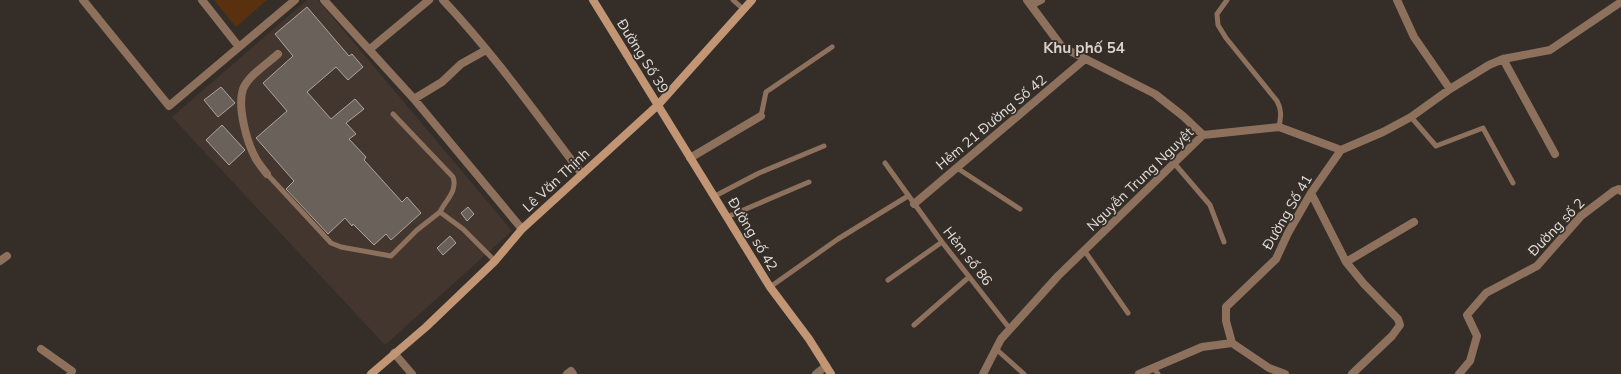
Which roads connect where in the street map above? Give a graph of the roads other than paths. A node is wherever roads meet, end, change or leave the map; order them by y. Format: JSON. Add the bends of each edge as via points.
{"nodes":[{"id":1,"x":83,"y":0,"type":"edge"},
{"id":2,"x":202,"y":0,"type":"edge"},
{"id":3,"x":295,"y":0,"type":"edge"},
{"id":4,"x":324,"y":0,"type":"edge"},
{"id":5,"x":429,"y":0,"type":"edge"},
{"id":6,"x":443,"y":0,"type":"edge"},
{"id":7,"x":593,"y":0,"type":"edge"},
{"id":8,"x":733,"y":0,"type":"edge"},
{"id":9,"x":752,"y":0,"type":"edge"},
{"id":10,"x":1041,"y":0,"type":"edge"},
{"id":11,"x":1227,"y":0,"type":"edge"},
{"id":12,"x":1397,"y":0,"type":"edge"},
{"id":13,"x":1029,"y":2,"type":"edge"},
{"id":14,"x":1621,"y":2,"type":"edge"},
{"id":15,"x":743,"y":9,"type":"junction"},
{"id":16,"x":240,"y":47,"type":"junction"},
{"id":17,"x":832,"y":47,"type":"dead end"},
{"id":18,"x":370,"y":49,"type":"junction"},
{"id":19,"x":486,"y":50,"type":"junction"},
{"id":20,"x":278,"y":54,"type":"dead end"},
{"id":21,"x":1085,"y":59,"type":"junction"},
{"id":22,"x":1503,"y":59,"type":"junction"},
{"id":23,"x":1450,"y":89,"type":"junction"},
{"id":24,"x":414,"y":99,"type":"junction"},
{"id":25,"x":658,"y":105,"type":"junction"},
{"id":26,"x":393,"y":114,"type":"dead end"},
{"id":27,"x":761,"y":116,"type":"joint"},
{"id":28,"x":1411,"y":117,"type":"junction"},
{"id":29,"x":1278,"y":126,"type":"junction"},
{"id":30,"x":1203,"y":135,"type":"junction"},
{"id":31,"x":824,"y":146,"type":"dead end"},
{"id":32,"x":1341,"y":150,"type":"junction"},
{"id":33,"x":1555,"y":154,"type":"dead end"},
{"id":34,"x":690,"y":158,"type":"junction"},
{"id":35,"x":885,"y":163,"type":"dead end"},
{"id":36,"x":1174,"y":163,"type":"junction"},
{"id":37,"x":957,"y":168,"type":"junction"},
{"id":38,"x":267,"y":174,"type":"joint"},
{"id":39,"x":582,"y":174,"type":"junction"},
{"id":40,"x":809,"y":182,"type":"dead end"},
{"id":41,"x":1513,"y":183,"type":"dead end"},
{"id":42,"x":1621,"y":191,"type":"edge"},
{"id":43,"x":1311,"y":193,"type":"junction"},
{"id":44,"x":715,"y":196,"type":"junction"},
{"id":45,"x":908,"y":196,"type":"junction"},
{"id":46,"x":914,"y":204,"type":"junction"},
{"id":47,"x":1020,"y":208,"type":"dead end"},
{"id":48,"x":440,"y":212,"type":"junction"},
{"id":49,"x":727,"y":217,"type":"junction"},
{"id":50,"x":1414,"y":222,"type":"dead end"},
{"id":51,"x":522,"y":229,"type":"junction"},
{"id":52,"x":942,"y":242,"type":"junction"},
{"id":53,"x":1224,"y":242,"type":"dead end"},
{"id":54,"x":1084,"y":250,"type":"junction"},
{"id":55,"x":495,"y":261,"type":"junction"},
{"id":56,"x":1346,"y":262,"type":"junction"},
{"id":57,"x":969,"y":277,"type":"junction"},
{"id":58,"x":888,"y":280,"type":"dead end"},
{"id":59,"x":770,"y":287,"type":"junction"},
{"id":60,"x":1128,"y":313,"type":"dead end"},
{"id":61,"x":914,"y":325,"type":"dead end"},
{"id":62,"x":1010,"y":329,"type":"junction"},
{"id":63,"x":1232,"y":343,"type":"junction"},
{"id":64,"x":41,"y":349,"type":"dead end"},
{"id":65,"x":996,"y":349,"type":"junction"},
{"id":66,"x":394,"y":353,"type":"junction"},
{"id":67,"x":826,"y":366,"type":"junction"},
{"id":68,"x":1156,"y":371,"type":"edge"},
{"id":69,"x":70,"y":374,"type":"edge"},
{"id":70,"x":371,"y":374,"type":"edge"},
{"id":71,"x":412,"y":374,"type":"edge"},
{"id":72,"x":567,"y":374,"type":"edge"},
{"id":73,"x":573,"y":374,"type":"edge"},
{"id":74,"x":816,"y":374,"type":"edge"},
{"id":75,"x":831,"y":374,"type":"edge"},
{"id":76,"x":983,"y":374,"type":"edge"},
{"id":77,"x":1024,"y":374,"type":"edge"},
{"id":78,"x":1139,"y":374,"type":"edge"},
{"id":79,"x":1286,"y":374,"type":"edge"},
{"id":80,"x":1352,"y":374,"type":"edge"},
{"id":81,"x":1459,"y":374,"type":"edge"}],
"edges":[{"from":1,"to":16,"type":"street","via":[[169,106]]},
{"from":2,"to":16,"type":"street"},
{"from":3,"to":16,"type":"street"},
{"from":4,"to":18,"type":"street"},
{"from":5,"to":18,"type":"street"},
{"from":6,"to":19,"type":"street"},
{"from":7,"to":25,"type":"street","name":"Đường Số 39"},
{"from":8,"to":15,"type":"lane"},
{"from":9,"to":15,"type":"street","name":"Lê Văn Thịnh"},
{"from":10,"to":13,"type":"street"},
{"from":11,"to":29,"type":"lane","via":[[1217,14],[1218,25],[1277,100],[1281,114]]},
{"from":12,"to":23,"type":"street","via":[[1414,37]]},
{"from":13,"to":21,"type":"street","via":[[1062,47]]},
{"from":14,"to":22,"type":"street","via":[[1550,50]]},
{"from":15,"to":25,"type":"street","name":"Lê Văn Thịnh"},
{"from":17,"to":27,"type":"lane","via":[[766,92]]},
{"from":18,"to":24,"type":"street"},
{"from":19,"to":24,"type":"street","via":[[461,64],[442,82]]},
{"from":19,"to":39,"type":"street"},
{"from":20,"to":38,"type":"street","via":[[250,79],[241,101],[249,143],[256,160]]},
{"from":21,"to":30,"type":"street","via":[[1155,94]]},
{"from":21,"to":37,"type":"street","name":"Hẻm 21 Đường Số 42"},
{"from":22,"to":23,"type":"street"},
{"from":22,"to":33,"type":"street"},
{"from":23,"to":28,"type":"street"},
{"from":24,"to":51,"type":"street"},
{"from":25,"to":34,"type":"street","name":"Đường số 42"},
{"from":25,"to":39,"type":"street","name":"Lê Văn Thịnh"},
{"from":26,"to":48,"type":"lane","via":[[455,181],[453,192]]},
{"from":27,"to":34,"type":"street"},
{"from":28,"to":32,"type":"street"},
{"from":28,"to":41,"type":"lane","via":[[1436,146],[1483,128]]},
{"from":29,"to":30,"type":"street","name":"Nguyễn Trung Nguyệt"},
{"from":29,"to":32,"type":"street","name":"Nguyễn Trung Nguyệt"},
{"from":30,"to":36,"type":"street","name":"Nguyễn Trung Nguyệt"},
{"from":31,"to":44,"type":"lane","via":[[759,173]]},
{"from":32,"to":43,"type":"street","name":"Đường Số 41"},
{"from":34,"to":44,"type":"street","name":"Đường số 42"},
{"from":35,"to":45,"type":"lane","name":"Hẻm số 86"},
{"from":36,"to":53,"type":"lane","via":[[1210,205]]},
{"from":36,"to":54,"type":"street","name":"Nguyễn Trung Nguyệt"},
{"from":37,"to":46,"type":"street","name":"Hẻm 21 Đường Số 42"},
{"from":37,"to":47,"type":"lane"},
{"from":38,"to":48,"type":"lane","via":[[330,243],[340,247],[391,256]]},
{"from":39,"to":51,"type":"street","name":"Lê Văn Thịnh"},
{"from":40,"to":49,"type":"lane"},
{"from":42,"to":81,"type":"street","name":"Đường số 2","via":[[1614,191],[1580,216],[1537,266],[1486,293],[1467,315],[1477,336],[1470,362]]},
{"from":43,"to":56,"type":"street"},
{"from":43,"to":63,"type":"street","name":"Đường Số 41","via":[[1276,259],[1226,307],[1226,321]]},
{"from":44,"to":49,"type":"street","name":"Đường số 42"},
{"from":45,"to":46,"type":"lane","name":"Hẻm số 86"},
{"from":45,"to":59,"type":"lane","via":[[838,239]]},
{"from":46,"to":52,"type":"lane","name":"Hẻm số 86"},
{"from":48,"to":55,"type":"lane","via":[[463,229]]},
{"from":49,"to":59,"type":"street","name":"Đường số 42"},
{"from":50,"to":56,"type":"street"},
{"from":51,"to":55,"type":"street","name":"Lê Văn Thịnh"},
{"from":52,"to":57,"type":"lane","name":"Hẻm số 86"},
{"from":52,"to":58,"type":"lane"},
{"from":54,"to":60,"type":"lane"},
{"from":54,"to":62,"type":"street","name":"Nguyễn Trung Nguyệt"},
{"from":55,"to":66,"type":"street","name":"Lê Văn Thịnh","via":[[426,327]]},
{"from":56,"to":80,"type":"street","via":[[1400,325]]},
{"from":57,"to":61,"type":"lane"},
{"from":57,"to":62,"type":"lane","name":"Hẻm số 86"},
{"from":59,"to":67,"type":"street","name":"Đường số 42"},
{"from":62,"to":65,"type":"street","name":"Nguyễn Trung Nguyệt"},
{"from":63,"to":68,"type":"street","via":[[1202,347]]},
{"from":63,"to":79,"type":"street","via":[[1269,368]]},
{"from":64,"to":69,"type":"street","via":[[72,371]]},
{"from":65,"to":76,"type":"street","name":"Nguyễn Trung Nguyệt"},
{"from":65,"to":77,"type":"lane"},
{"from":66,"to":70,"type":"street","name":"Lê Văn Thịnh"},
{"from":66,"to":71,"type":"street"},
{"from":67,"to":74,"type":"street"},
{"from":67,"to":75,"type":"street","name":"Đường số 42"},
{"from":68,"to":78,"type":"street"},
{"from":72,"to":73,"type":"street","via":[[571,371]]}]}
